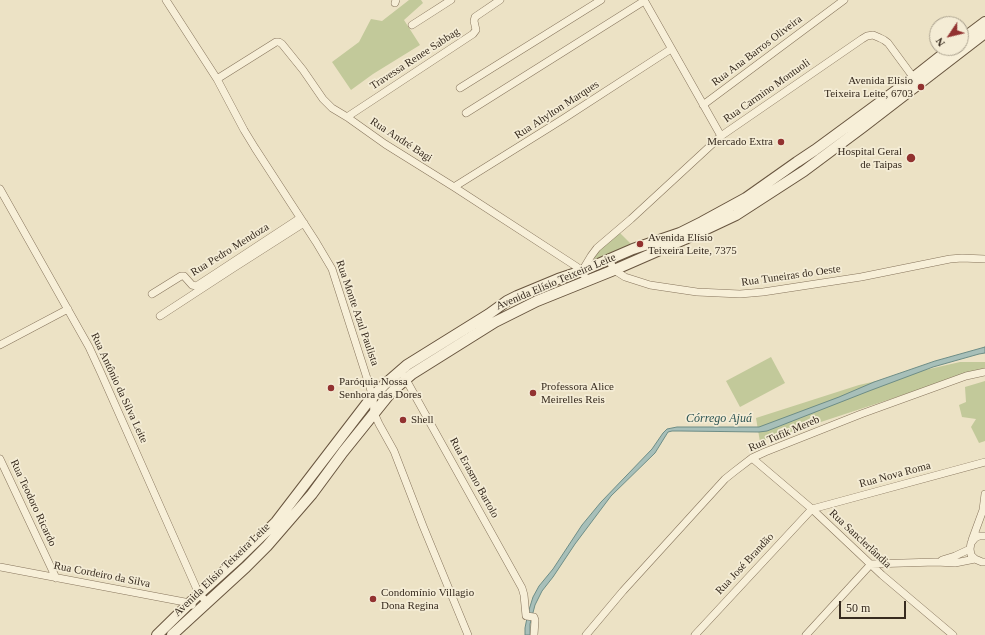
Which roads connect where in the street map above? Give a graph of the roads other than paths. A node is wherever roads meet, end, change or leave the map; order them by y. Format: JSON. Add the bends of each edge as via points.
{"nodes":[{"id":1,"x":166,"y":0,"type":"edge"},
{"id":2,"x":451,"y":0,"type":"edge"},
{"id":3,"x":500,"y":0,"type":"edge"},
{"id":4,"x":600,"y":0,"type":"edge"},
{"id":5,"x":644,"y":0,"type":"edge"},
{"id":6,"x":844,"y":0,"type":"edge"},
{"id":7,"x":985,"y":22,"type":"edge"},
{"id":8,"x":412,"y":25,"type":"dead end"},
{"id":9,"x":985,"y":33,"type":"edge"},
{"id":10,"x":969,"y":34,"type":"edge"},
{"id":11,"x":671,"y":49,"type":"junction"},
{"id":12,"x":943,"y":56,"type":"edge"},
{"id":13,"x":217,"y":79,"type":"junction"},
{"id":14,"x":916,"y":81,"type":"junction"},
{"id":15,"x":460,"y":88,"type":"dead end"},
{"id":16,"x":703,"y":105,"type":"junction"},
{"id":17,"x":466,"y":114,"type":"dead end"},
{"id":18,"x":347,"y":117,"type":"junction"},
{"id":19,"x":721,"y":136,"type":"junction"},
{"id":20,"x":454,"y":187,"type":"junction"},
{"id":21,"x":0,"y":189,"type":"edge"},
{"id":22,"x":302,"y":221,"type":"junction"},
{"id":23,"x":609,"y":259,"type":"junction"},
{"id":24,"x":985,"y":260,"type":"edge"},
{"id":25,"x":614,"y":270,"type":"junction"},
{"id":26,"x":582,"y":271,"type":"junction"},
{"id":27,"x":586,"y":281,"type":"junction"},
{"id":28,"x":152,"y":294,"type":"dead end"},
{"id":29,"x":68,"y":309,"type":"junction"},
{"id":30,"x":160,"y":316,"type":"dead end"},
{"id":31,"x":0,"y":345,"type":"edge"},
{"id":32,"x":985,"y":372,"type":"edge"},
{"id":33,"x":404,"y":374,"type":"junction"},
{"id":34,"x":373,"y":397,"type":"junction"},
{"id":35,"x":374,"y":413,"type":"junction"},
{"id":36,"x":752,"y":458,"type":"junction"},
{"id":37,"x":0,"y":459,"type":"edge"},
{"id":38,"x":985,"y":462,"type":"edge"},
{"id":39,"x":985,"y":494,"type":"edge"},
{"id":40,"x":812,"y":509,"type":"junction"},
{"id":41,"x":983,"y":510,"type":"junction"},
{"id":42,"x":985,"y":519,"type":"edge"},
{"id":43,"x":985,"y":536,"type":"edge"},
{"id":44,"x":972,"y":540,"type":"junction"},
{"id":45,"x":970,"y":549,"type":"junction"},
{"id":46,"x":975,"y":559,"type":"junction"},
{"id":47,"x":936,"y":562,"type":"junction"},
{"id":48,"x":985,"y":562,"type":"edge"},
{"id":49,"x":871,"y":564,"type":"junction"},
{"id":50,"x":0,"y":567,"type":"edge"},
{"id":51,"x":56,"y":578,"type":"junction"},
{"id":52,"x":199,"y":594,"type":"junction"},
{"id":53,"x":207,"y":602,"type":"junction"},
{"id":54,"x":190,"y":603,"type":"junction"},
{"id":55,"x":198,"y":610,"type":"junction"},
{"id":56,"x":157,"y":635,"type":"edge"},
{"id":57,"x":172,"y":635,"type":"edge"},
{"id":58,"x":468,"y":635,"type":"edge"},
{"id":59,"x":534,"y":635,"type":"edge"},
{"id":60,"x":586,"y":635,"type":"edge"},
{"id":61,"x":696,"y":635,"type":"edge"},
{"id":62,"x":806,"y":635,"type":"edge"},
{"id":63,"x":953,"y":635,"type":"edge"}],
"edges":[{"from":1,"to":13,"type":"street","name":"Rua Monte Azul Paulista"},
{"from":2,"to":8,"type":"street"},
{"from":3,"to":18,"type":"street","name":"Travessa Renee Sabbag","via":[[475,17],[476,30],[473,34]]},
{"from":4,"to":15,"type":"street"},
{"from":5,"to":11,"type":"street"},
{"from":5,"to":17,"type":"street"},
{"from":6,"to":16,"type":"street","name":"Rua Ana Barros Oliveira"},
{"from":7,"to":10,"type":"main road"},
{"from":9,"to":14,"type":"main road","name":"Avenida Elísio Teixeira Leite"},
{"from":11,"to":16,"type":"street"},
{"from":11,"to":20,"type":"street","name":"Rua Ahylton Marques"},
{"from":12,"to":14,"type":"main road","name":"Avenida Elísio Teixeira Leite"},
{"from":13,"to":18,"type":"street","name":"Rua André Bagi","via":[[279,42],[299,64],[327,104]]},
{"from":13,"to":22,"type":"street","name":"Rua Monte Azul Paulista","via":[[252,142]]},
{"from":14,"to":19,"type":"street","name":"Rua Carmino Montuoli","via":[[884,40],[868,36]]},
{"from":14,"to":23,"type":"main road","name":"Avenida Elísio Teixeira Leite","via":[[746,198],[680,233]]},
{"from":14,"to":25,"type":"main road","name":"Avenida Elísio Teixeira Leite","via":[[863,127],[804,171],[736,215]]},
{"from":16,"to":19,"type":"street"},
{"from":18,"to":20,"type":"street","name":"Rua André Bagi"},
{"from":19,"to":26,"type":"street","name":"Rua Carmino Montuoli","via":[[597,248]]},
{"from":20,"to":26,"type":"street","name":"Rua André Bagi"},
{"from":21,"to":29,"type":"street","name":"Rua Antônio da Silva Leite"},
{"from":22,"to":28,"type":"street","name":"Rua Pedro Mendoza","via":[[196,286],[181,276]]},
{"from":22,"to":30,"type":"street","name":"Rua Pedro Mendoza"},
{"from":22,"to":34,"type":"street","name":"Rua Monte Azul Paulista","via":[[332,269]]},
{"from":23,"to":25,"type":"street"},
{"from":23,"to":26,"type":"main road","name":"Avenida Elísio Teixeira Leite"},
{"from":24,"to":25,"type":"street","name":"Rua Tuneiras do Oeste","via":[[950,259],[861,277],[740,294],[697,292],[650,285],[625,277]]},
{"from":25,"to":27,"type":"main road","name":"Avenida Elísio Teixeira Leite"},
{"from":26,"to":27,"type":"street"},
{"from":26,"to":33,"type":"main road","name":"Avenida Elísio Teixeira Leite","via":[[507,301],[432,349]]},
{"from":27,"to":33,"type":"main road","name":"Avenida Elísio Teixeira Leite","via":[[494,322]]},
{"from":29,"to":31,"type":"street"},
{"from":29,"to":52,"type":"street","name":"Rua Antônio da Silva Leite","via":[[101,373]]},
{"from":32,"to":36,"type":"street","name":"Rua Tufik Mereb","via":[[966,376],[861,414]]},
{"from":33,"to":34,"type":"main road","name":"Avenida Elísio Teixeira Leite","via":[[384,385]]},
{"from":33,"to":35,"type":"main road","name":"Avenida Elísio Teixeira Leite"},
{"from":33,"to":59,"type":"street","name":"Rua Erasmo Bartolo","via":[[522,588],[526,616],[534,617],[535,620]]},
{"from":34,"to":35,"type":"street","name":"Rua Monte Azul Paulista"},
{"from":34,"to":52,"type":"main road","name":"Avenida Elísio Teixeira Leite","via":[[276,522]]},
{"from":35,"to":53,"type":"main road","name":"Avenida Elísio Teixeira Leite","via":[[286,525],[246,567]]},
{"from":35,"to":58,"type":"street","name":"Rua Monte Azul Paulista","via":[[394,451]]},
{"from":36,"to":40,"type":"street","name":"Rua Sanclerlândia"},
{"from":36,"to":60,"type":"street","name":"Rua Tufik Mereb","via":[[726,479]]},
{"from":37,"to":51,"type":"street","name":"Rua Teodoro Ricardo"},
{"from":38,"to":40,"type":"street","name":"Rua Nova Roma"},
{"from":39,"to":41,"type":"street"},
{"from":40,"to":49,"type":"street","name":"Rua Sanclerlândia"},
{"from":40,"to":61,"type":"street","name":"Rua José Brandão"},
{"from":41,"to":42,"type":"street"},
{"from":41,"to":44,"type":"street"},
{"from":43,"to":44,"type":"street"},
{"from":44,"to":45,"type":"street"},
{"from":45,"to":46,"type":"street"},
{"from":45,"to":47,"type":"street"},
{"from":46,"to":47,"type":"street","via":[[955,563]]},
{"from":46,"to":48,"type":"street"},
{"from":47,"to":49,"type":"street"},
{"from":49,"to":62,"type":"street"},
{"from":49,"to":63,"type":"street","name":"Rua Sanclerlândia"},
{"from":50,"to":51,"type":"street","name":"Rua Cordeiro da Silva"},
{"from":51,"to":54,"type":"street","name":"Rua Cordeiro da Silva"},
{"from":52,"to":53,"type":"street","name":"Rua Antônio da Silva Leite"},
{"from":52,"to":54,"type":"main road","name":"Avenida Elísio Teixeira Leite"},
{"from":53,"to":55,"type":"main road","name":"Avenida Elísio Teixeira Leite"},
{"from":54,"to":55,"type":"street"},
{"from":54,"to":56,"type":"main road","name":"Avenida Elísio Teixeira Leite"},
{"from":55,"to":57,"type":"main road","name":"Avenida Elísio Teixeira Leite"}]}
